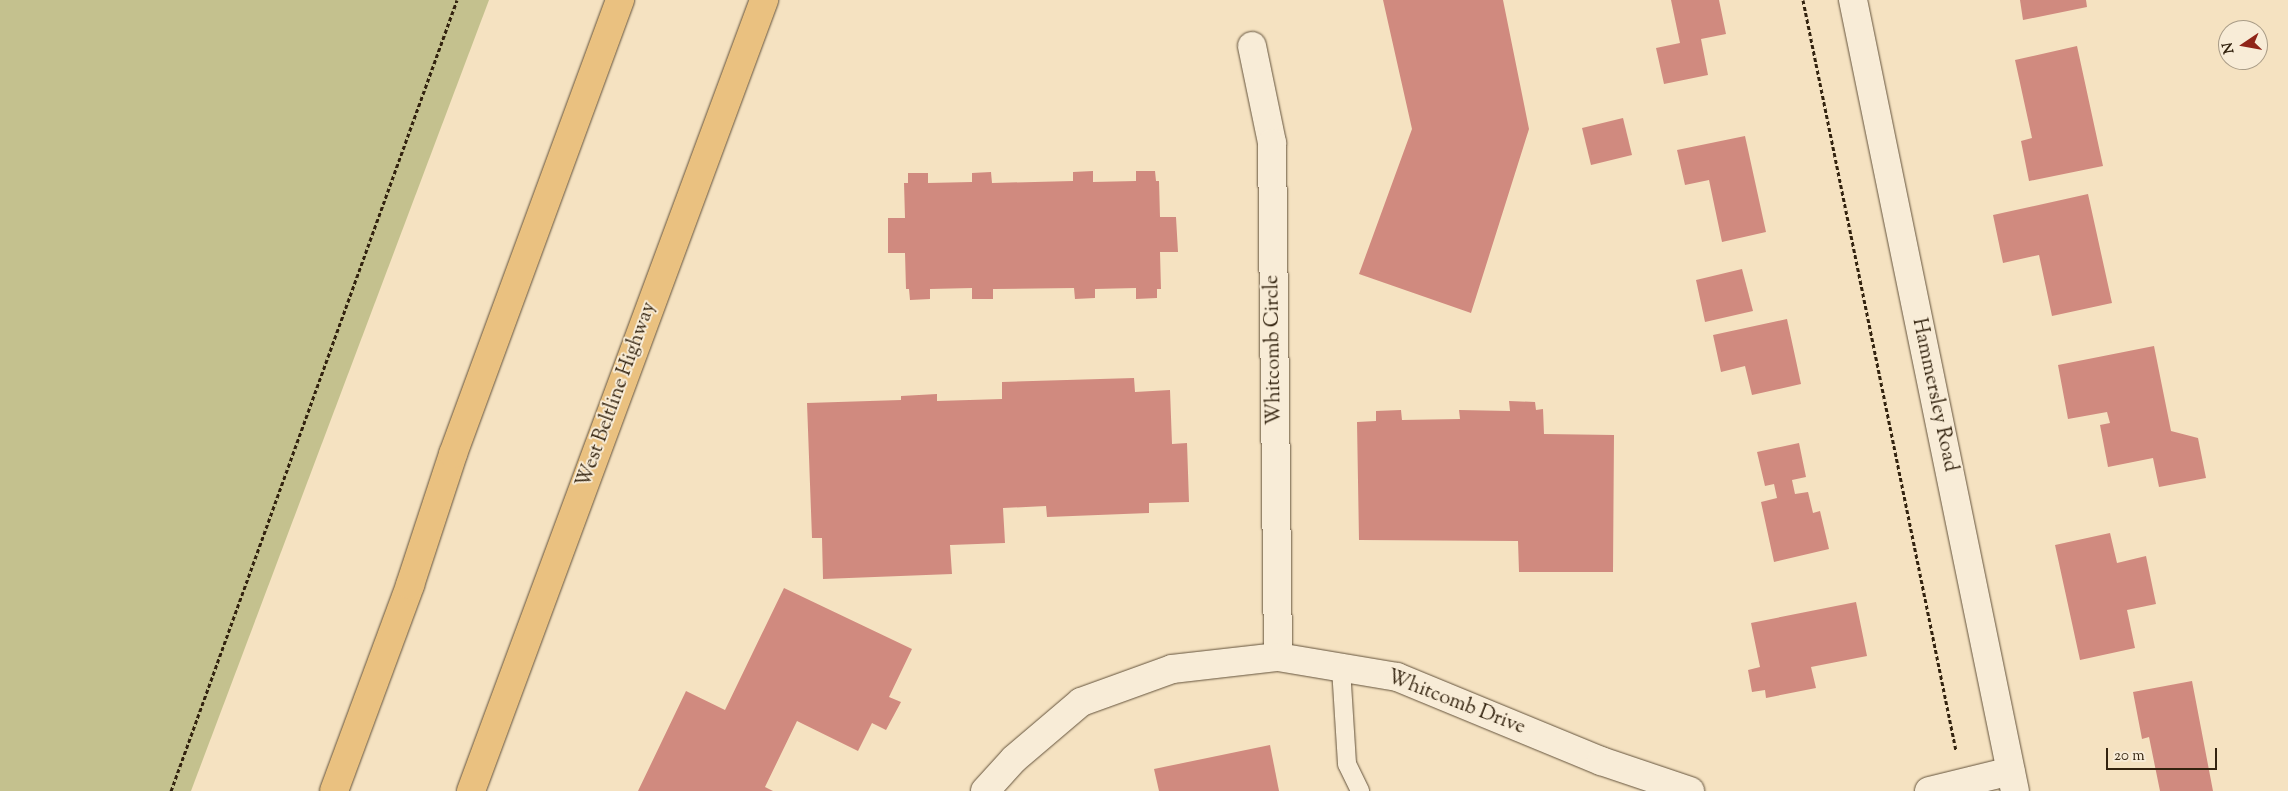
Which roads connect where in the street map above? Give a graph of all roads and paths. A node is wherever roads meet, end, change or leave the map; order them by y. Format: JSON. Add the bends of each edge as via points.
{"nodes":[{"id":1,"x":457,"y":0,"type":"edge"},
{"id":2,"x":620,"y":0,"type":"edge"},
{"id":3,"x":764,"y":0,"type":"edge"},
{"id":4,"x":1803,"y":0,"type":"edge"},
{"id":5,"x":1853,"y":0,"type":"edge"},
{"id":6,"x":1252,"y":46,"type":"dead end"},
{"id":7,"x":1278,"y":657,"type":"junction"},
{"id":8,"x":1341,"y":668,"type":"junction"},
{"id":9,"x":2013,"y":781,"type":"edge"},
{"id":10,"x":1962,"y":783,"type":"junction"},
{"id":11,"x":171,"y":791,"type":"edge"},
{"id":12,"x":334,"y":791,"type":"edge"},
{"id":13,"x":471,"y":791,"type":"edge"},
{"id":14,"x":984,"y":791,"type":"edge"},
{"id":15,"x":1360,"y":791,"type":"edge"},
{"id":16,"x":1690,"y":791,"type":"edge"},
{"id":17,"x":1929,"y":791,"type":"edge"}],
"edges":[{"from":1,"to":11,"type":"path"},
{"from":2,"to":12,"type":"highway","via":[[453,454],[410,585]]},
{"from":3,"to":13,"type":"highway","name":"West Beltline Highway"},
{"from":4,"to":10,"type":"path"},
{"from":5,"to":9,"type":"street","name":"Hammersley Road"},
{"from":6,"to":7,"type":"street","name":"Whitcomb Circle","via":[[1272,142]]},
{"from":7,"to":8,"type":"street","name":"Whitcomb Drive"},
{"from":7,"to":14,"type":"street","name":"Whitcomb Drive","via":[[1172,669],[1082,702],[1014,760]]},
{"from":8,"to":15,"type":"lane","via":[[1347,764]]},
{"from":8,"to":16,"type":"street","name":"Whitcomb Drive","via":[[1398,677],[1601,761]]},
{"from":9,"to":10,"type":"street"},
{"from":10,"to":17,"type":"street"}]}
